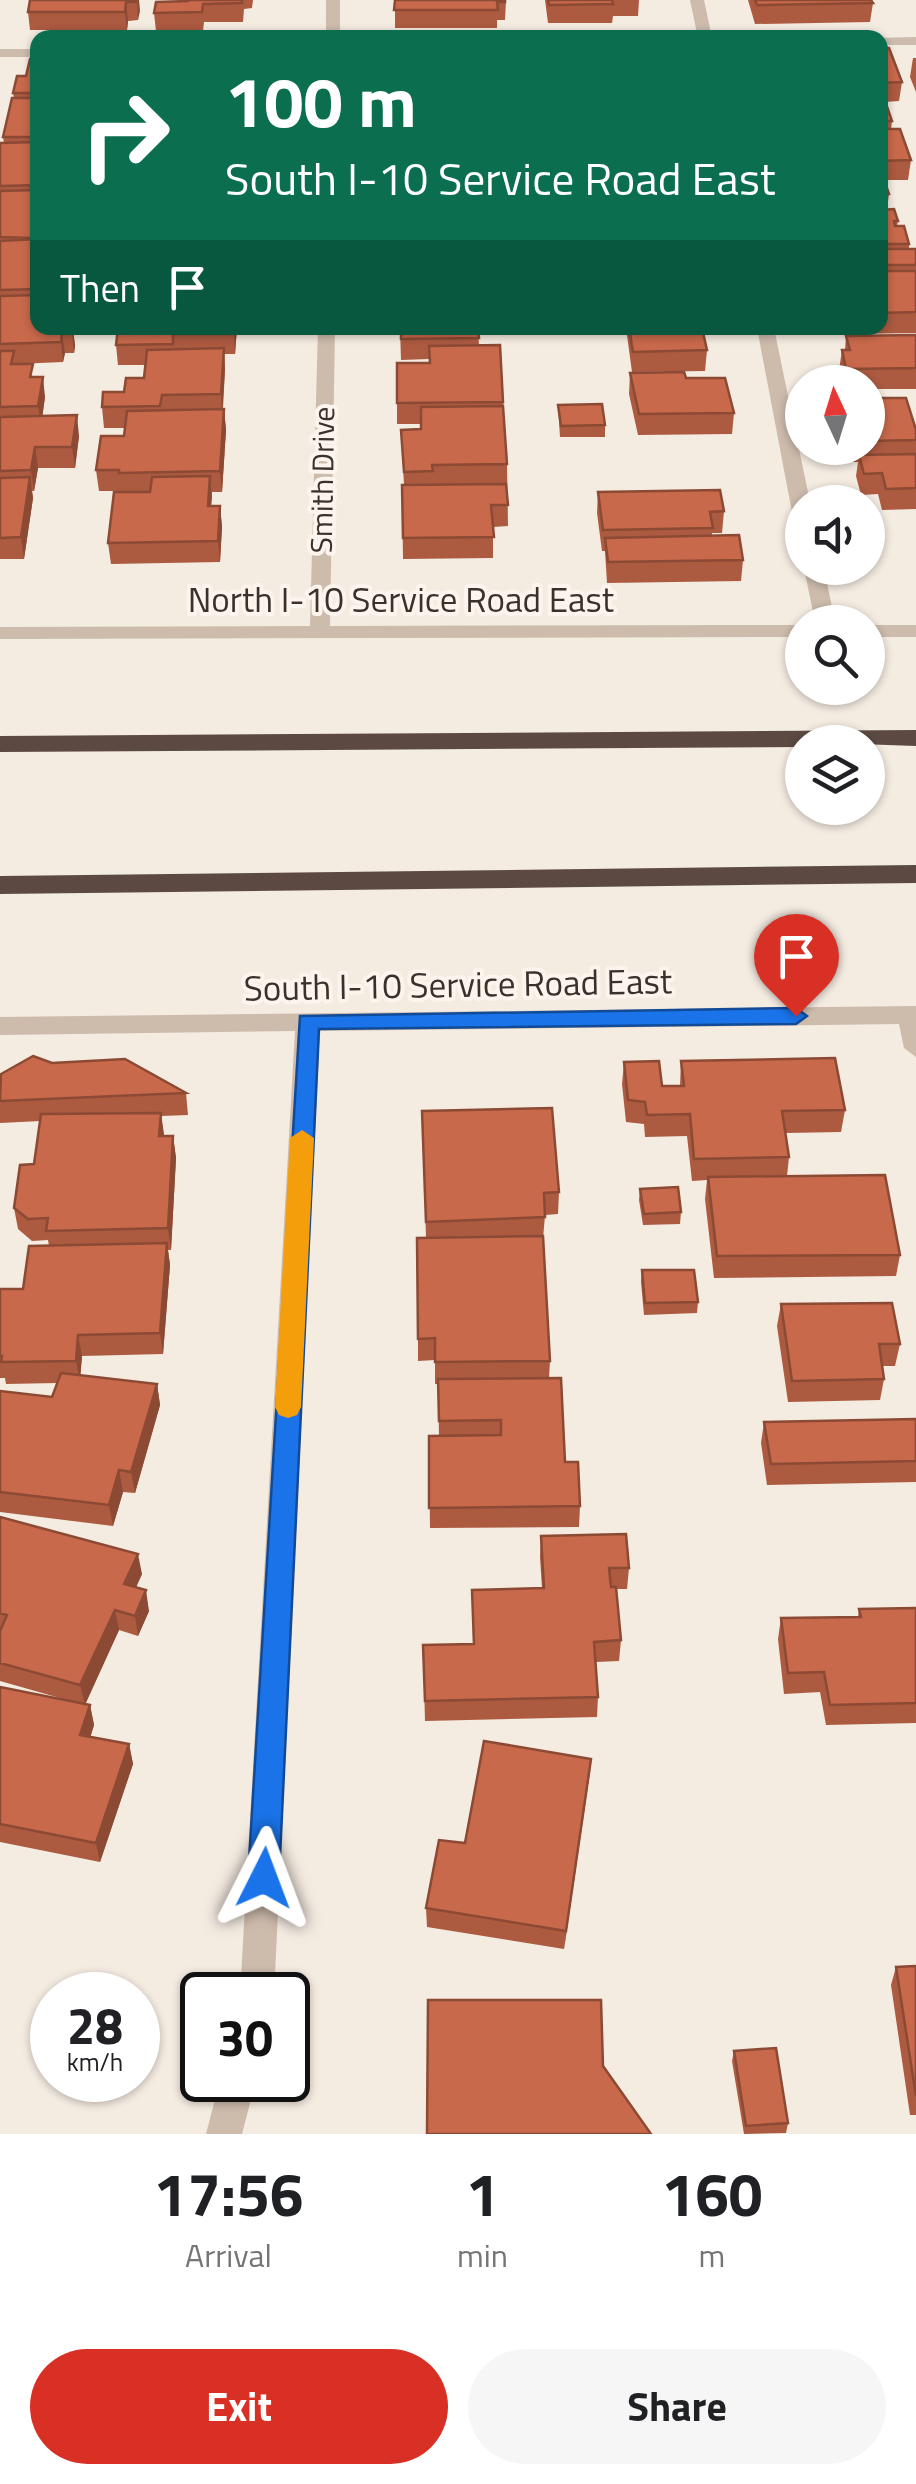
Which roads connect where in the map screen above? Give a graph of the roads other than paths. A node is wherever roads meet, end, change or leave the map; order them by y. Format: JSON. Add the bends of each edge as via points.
{"nodes":[{"id":1,"x":333,"y":0,"type":"edge"},
{"id":2,"x":697,"y":0,"type":"edge"},
{"id":3,"x":333,"y":30,"type":"edge"},
{"id":4,"x":703,"y":30,"type":"edge"},
{"id":5,"x":916,"y":40,"type":"edge"},
{"id":6,"x":888,"y":41,"type":"edge"},
{"id":7,"x":0,"y":53,"type":"edge"},
{"id":8,"x":30,"y":53,"type":"edge"},
{"id":9,"x":326,"y":335,"type":"edge"},
{"id":10,"x":766,"y":335,"type":"edge"},
{"id":11,"x":797,"y":485,"type":"edge"},
{"id":12,"x":885,"y":631,"type":"edge"},
{"id":13,"x":916,"y":631,"type":"edge"},
{"id":14,"x":785,"y":632,"type":"edge"},
{"id":15,"x":0,"y":633,"type":"edge"},
{"id":16,"x":320,"y":633,"type":"junction"},
{"id":17,"x":916,"y":738,"type":"edge"},
{"id":18,"x":0,"y":744,"type":"edge"},
{"id":19,"x":916,"y":874,"type":"edge"},
{"id":20,"x":0,"y":885,"type":"edge"},
{"id":21,"x":912,"y":1015,"type":"edge"},
{"id":22,"x":308,"y":1021,"type":"junction"},
{"id":23,"x":0,"y":1026,"type":"edge"},
{"id":24,"x":916,"y":1048,"type":"edge"},
{"id":25,"x":259,"y":1972,"type":"edge"},
{"id":26,"x":232,"y":2102,"type":"edge"},
{"id":27,"x":224,"y":2134,"type":"edge"}],
"edges":[{"from":1,"to":3,"type":"street"},
{"from":2,"to":4,"type":"street"},
{"from":5,"to":6,"type":"street"},
{"from":7,"to":8,"type":"street"},
{"from":9,"to":16,"type":"street","name":"Smith Drive"},
{"from":10,"to":11,"type":"street"},
{"from":12,"to":13,"type":"street"},
{"from":14,"to":16,"type":"street","name":"North I-10 Service Road East"},
{"from":15,"to":16,"type":"street","name":"North I-10 Service Road East"},
{"from":17,"to":18,"type":"highway"},
{"from":19,"to":20,"type":"highway"},
{"from":21,"to":22,"type":"street","name":"South I-10 Service Road East"},
{"from":21,"to":24,"type":"street"},
{"from":22,"to":23,"type":"street","name":"South I-10 Service Road East"},
{"from":22,"to":25,"type":"street"},
{"from":26,"to":27,"type":"street"}]}
